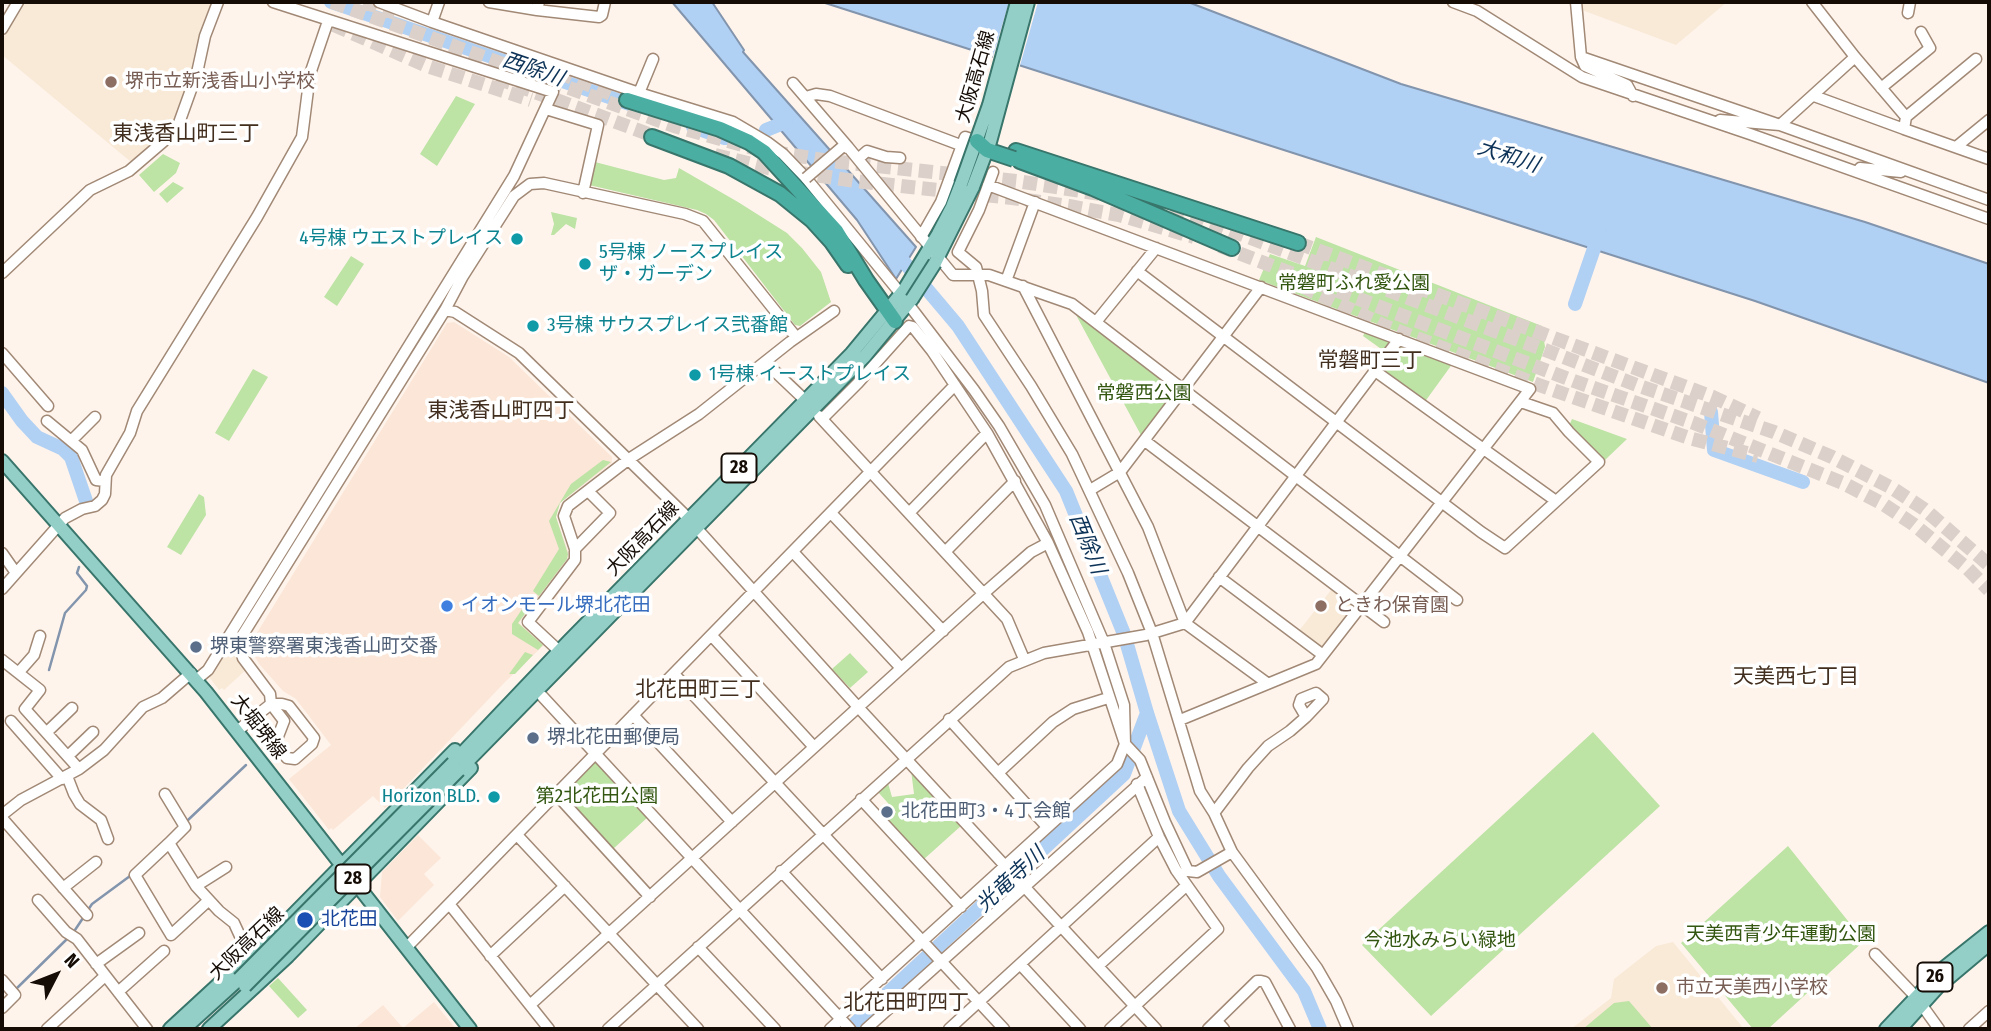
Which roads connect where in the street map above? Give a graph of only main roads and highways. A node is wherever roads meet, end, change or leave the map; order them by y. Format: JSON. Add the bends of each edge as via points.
{"nodes":[{"id":1,"x":1017,"y":2,"type":"edge"},
{"id":2,"x":1028,"y":2,"type":"edge"},
{"id":3,"x":633,"y":97,"type":"road end"},
{"id":4,"x":652,"y":138,"type":"tunnel mouth"},
{"id":5,"x":983,"y":146,"type":"junction"},
{"id":6,"x":1015,"y":155,"type":"junction"},
{"id":7,"x":1298,"y":243,"type":"tunnel mouth"},
{"id":8,"x":1232,"y":248,"type":"tunnel mouth"},
{"id":9,"x":889,"y":315,"type":"junction"},
{"id":10,"x":2,"y":461,"type":"edge"},
{"id":11,"x":574,"y":644,"type":"junction"},
{"id":12,"x":342,"y":864,"type":"junction"},
{"id":13,"x":357,"y":886,"type":"junction"},
{"id":14,"x":1989,"y":932,"type":"edge"},
{"id":15,"x":1989,"y":943,"type":"edge"},
{"id":16,"x":242,"y":982,"type":"junction"},
{"id":17,"x":1918,"y":1001,"type":"junction"},
{"id":18,"x":170,"y":1029,"type":"edge"},
{"id":19,"x":184,"y":1029,"type":"edge"},
{"id":20,"x":198,"y":1029,"type":"edge"},
{"id":21,"x":209,"y":1029,"type":"edge"},
{"id":22,"x":470,"y":1029,"type":"edge"},
{"id":23,"x":1886,"y":1029,"type":"edge"},
{"id":24,"x":1900,"y":1029,"type":"edge"}],
"edges":[{"from":1,"to":5,"type":"main road","name":"大阪高石線","number":"28","bridge":true},
{"from":2,"to":5,"type":"main road","name":"大阪高石線","number":"28","bridge":true},
{"from":3,"to":9,"type":"highway","via":[[730,133],[764,152],[836,231]]},
{"from":4,"to":9,"type":"highway","via":[[738,170],[791,202],[832,242],[867,298]]},
{"from":5,"to":6,"type":"highway","bridge":true},
{"from":5,"to":9,"type":"main road","name":"大阪高石線","number":"28","bridge":true,"via":[[933,255]]},
{"from":6,"to":7,"type":"highway"},
{"from":6,"to":8,"type":"highway"},
{"from":9,"to":11,"type":"main road","name":"大阪高石線","number":"28","via":[[865,356],[808,404]]},
{"from":10,"to":12,"type":"main road","name":"大堀堺線","via":[[194,677]]},
{"from":11,"to":12,"type":"main road","via":[[557,649],[520,682]]},
{"from":11,"to":13,"type":"main road","via":[[542,696]]},
{"from":11,"to":16,"type":"main road","name":"大阪高石線","number":"28","bridge":true},
{"from":12,"to":13,"type":"main road","name":"大堀堺線"},
{"from":12,"to":18,"type":"main road"},
{"from":13,"to":21,"type":"main road"},
{"from":13,"to":22,"type":"main road","name":"大堀堺線"},
{"from":14,"to":17,"type":"main road","number":"26","via":[[1945,967]]},
{"from":15,"to":17,"type":"main road","number":"26"},
{"from":16,"to":19,"type":"main road","name":"大阪高石線","number":"28"},
{"from":16,"to":20,"type":"main road","name":"大阪高石線","number":"28"},
{"from":17,"to":23,"type":"main road","number":"26"},
{"from":17,"to":24,"type":"main road","number":"26"}]}
